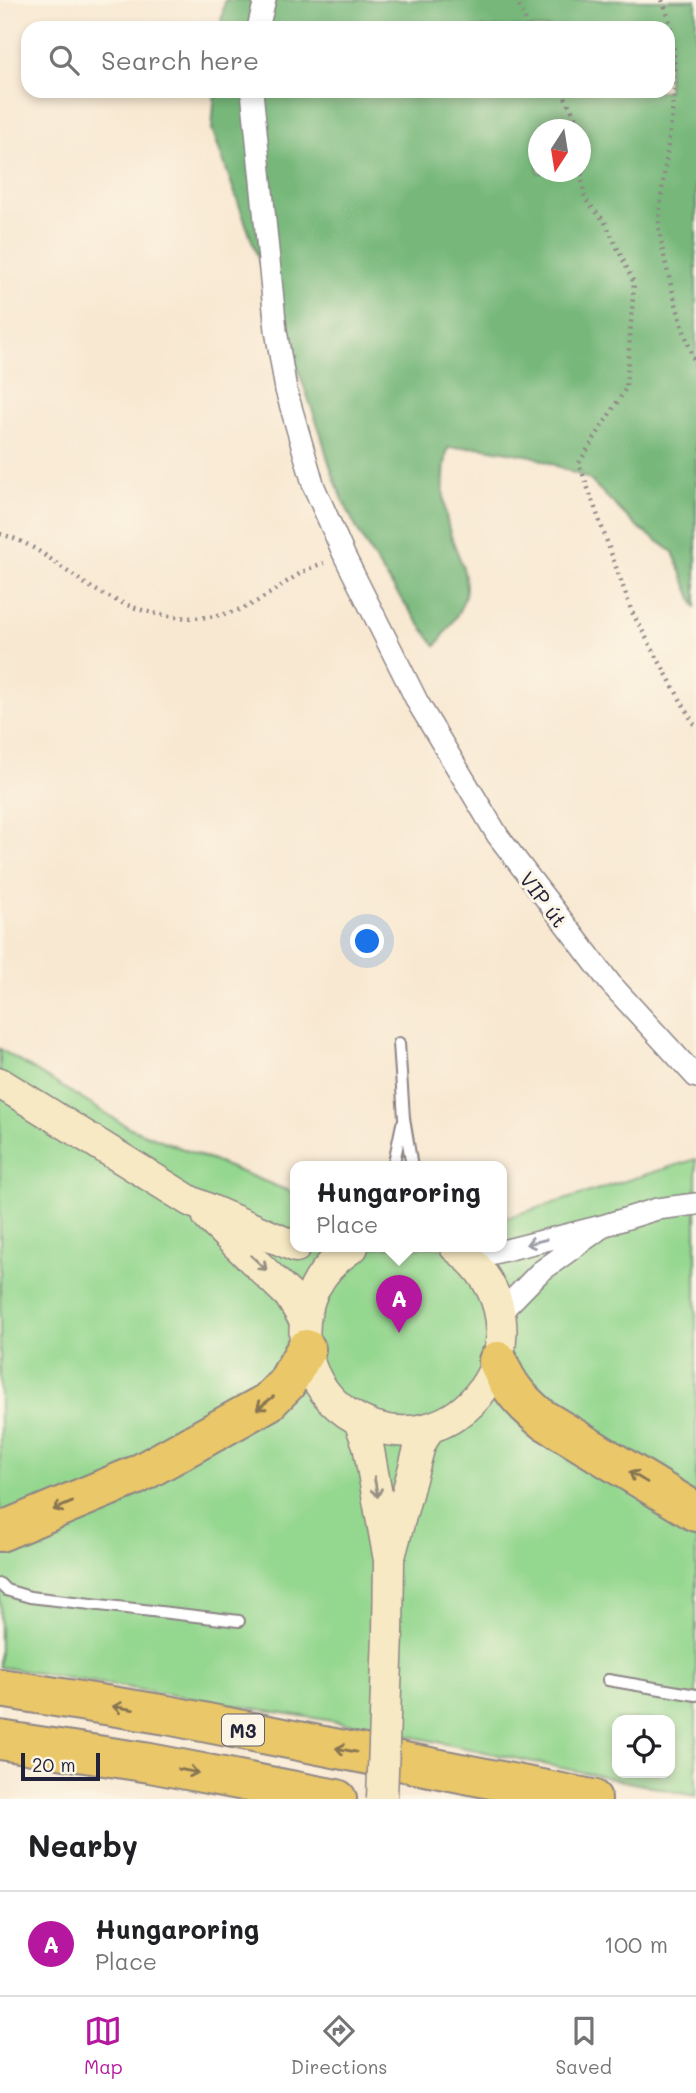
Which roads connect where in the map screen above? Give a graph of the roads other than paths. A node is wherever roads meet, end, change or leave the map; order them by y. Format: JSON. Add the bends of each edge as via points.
{"nodes":[{"id":1,"x":265,"y":0,"type":"edge"},
{"id":2,"x":260,"y":21,"type":"edge"},
{"id":3,"x":253,"y":98,"type":"edge"},
{"id":4,"x":399,"y":1043,"type":"dead end"},
{"id":5,"x":696,"y":1077,"type":"edge"},
{"id":6,"x":0,"y":1083,"type":"edge"},
{"id":7,"x":404,"y":1118,"type":"junction"},
{"id":8,"x":394,"y":1161,"type":"edge"},
{"id":9,"x":411,"y":1161,"type":"edge"},
{"id":10,"x":190,"y":1201,"type":"junction"},
{"id":11,"x":696,"y":1204,"type":"edge"},
{"id":12,"x":602,"y":1226,"type":"junction"},
{"id":13,"x":290,"y":1244,"type":"edge"},
{"id":14,"x":507,"y":1244,"type":"edge"},
{"id":15,"x":346,"y":1252,"type":"edge"},
{"id":16,"x":463,"y":1253,"type":"edge"},
{"id":17,"x":501,"y":1312,"type":"junction"},
{"id":18,"x":305,"y":1335,"type":"junction"},
{"id":19,"x":498,"y":1361,"type":"junction"},
{"id":20,"x":359,"y":1421,"type":"junction"},
{"id":21,"x":429,"y":1427,"type":"junction"},
{"id":22,"x":696,"y":1513,"type":"edge"},
{"id":23,"x":0,"y":1532,"type":"edge"},
{"id":24,"x":389,"y":1560,"type":"junction"},
{"id":25,"x":0,"y":1584,"type":"edge"},
{"id":26,"x":239,"y":1621,"type":"dead end"},
{"id":27,"x":608,"y":1680,"type":"dead end"},
{"id":28,"x":0,"y":1688,"type":"edge"},
{"id":29,"x":696,"y":1695,"type":"edge"},
{"id":30,"x":0,"y":1740,"type":"edge"},
{"id":31,"x":337,"y":1799,"type":"edge"},
{"id":32,"x":382,"y":1799,"type":"edge"},
{"id":33,"x":592,"y":1799,"type":"edge"}],
"edges":[{"from":1,"to":2,"type":"street"},
{"from":3,"to":5,"type":"street","name":"VIP út","via":[[274,317],[286,390],[314,487],[345,557],[418,703],[485,817],[610,983]]},
{"from":4,"to":7,"type":"lane"},
{"from":6,"to":10,"type":"main road"},
{"from":7,"to":8,"type":"lane"},
{"from":7,"to":9,"type":"lane"},
{"from":10,"to":13,"type":"main road"},
{"from":10,"to":18,"type":"main road","one_way":true,"via":[[289,1294]]},
{"from":11,"to":12,"type":"street","via":[[657,1209]]},
{"from":12,"to":14,"type":"street","one_way":true},
{"from":12,"to":17,"type":"street","via":[[540,1272]]},
{"from":15,"to":18,"type":"main road","via":[[315,1287]]},
{"from":16,"to":17,"type":"main road","via":[[490,1283]]},
{"from":17,"to":19,"type":"main road"},
{"from":18,"to":20,"type":"main road","via":[[310,1367],[328,1396]]},
{"from":18,"to":23,"type":"highway","one_way":true,"via":[[286,1384],[268,1402],[137,1475]]},
{"from":19,"to":21,"type":"main road","via":[[475,1401],[456,1416]]},
{"from":22,"to":19,"type":"highway","one_way":true,"via":[[541,1418],[521,1402]]},
{"from":20,"to":21,"type":"main road","via":[[386,1429]]},
{"from":20,"to":24,"type":"main road","one_way":true,"via":[[368,1446]]},
{"from":21,"to":24,"type":"main road"},
{"from":24,"to":32,"type":"main road","bridge":true},
{"from":25,"to":26,"type":"lane","via":[[30,1597]]},
{"from":27,"to":29,"type":"lane"},
{"from":33,"to":28,"type":"highway","number":"M3","one_way":true,"via":[[180,1718]]},
{"from":30,"to":31,"type":"highway","number":"M3","one_way":true}]}
